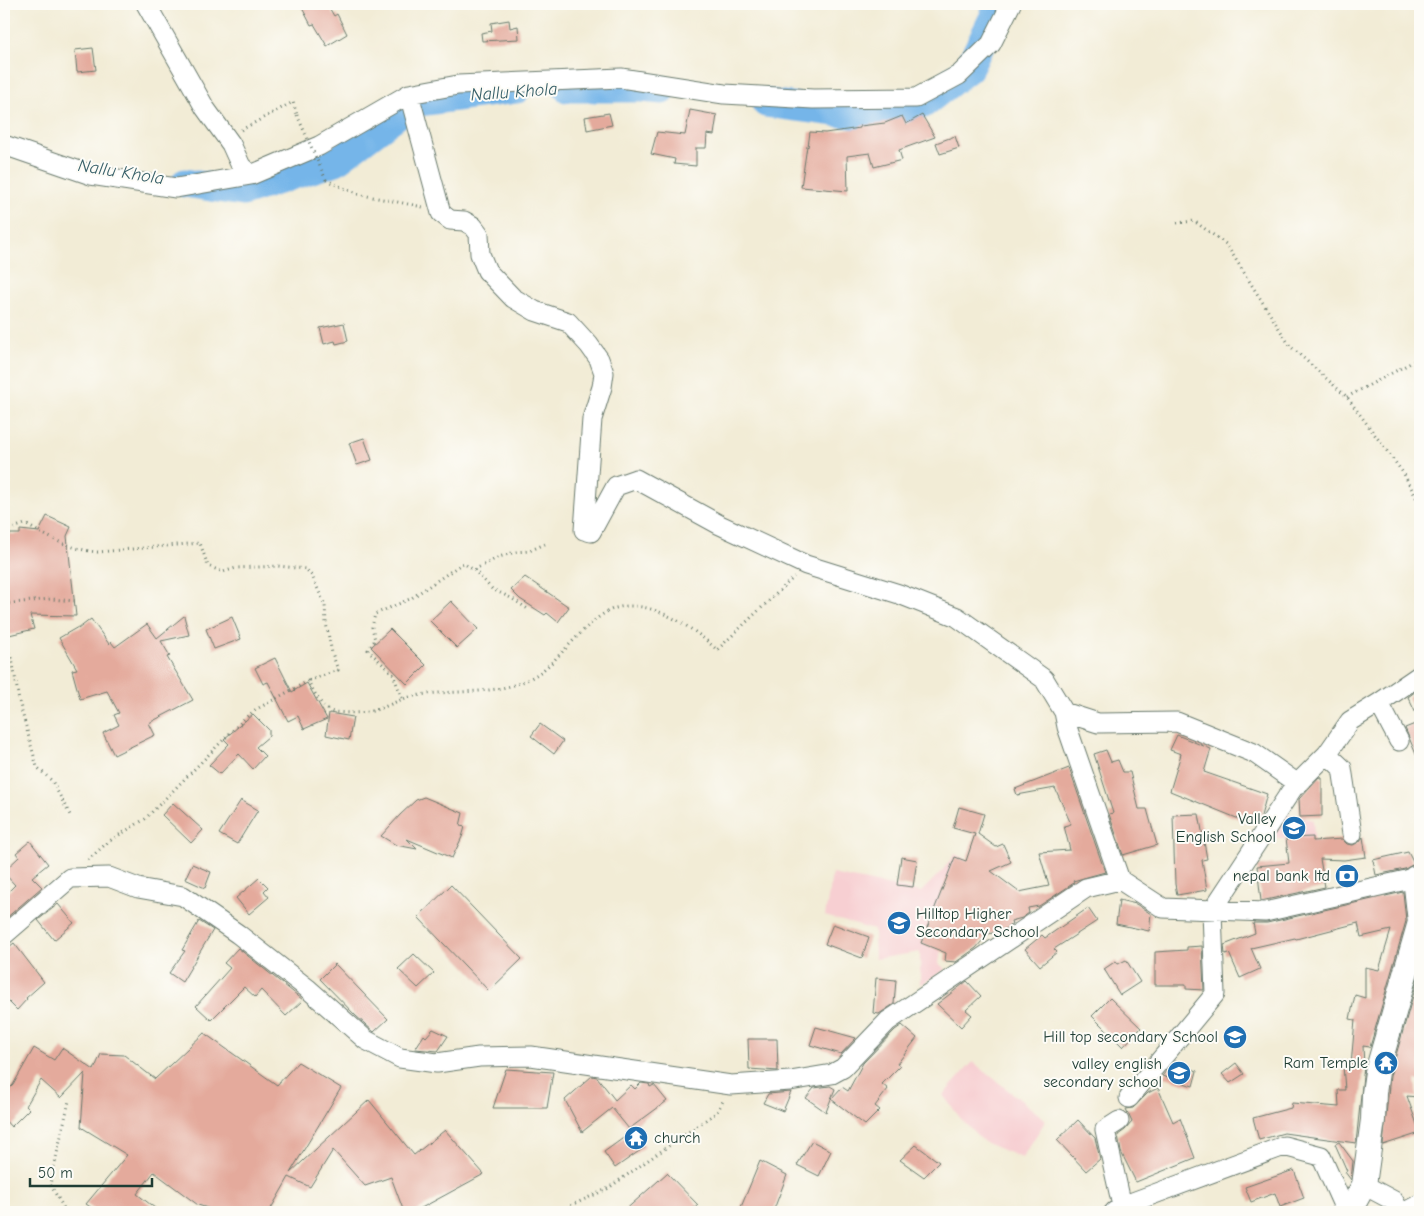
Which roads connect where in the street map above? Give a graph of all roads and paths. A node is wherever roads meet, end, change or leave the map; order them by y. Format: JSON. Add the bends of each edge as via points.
{"nodes":[{"id":1,"x":146,"y":4,"type":"edge"},
{"id":2,"x":1011,"y":4,"type":"edge"},
{"id":3,"x":409,"y":94,"type":"junction"},
{"id":4,"x":227,"y":139,"type":"junction"},
{"id":5,"x":4,"y":145,"type":"edge"},
{"id":6,"x":250,"y":175,"type":"junction"},
{"id":7,"x":441,"y":213,"type":"junction"},
{"id":8,"x":1177,"y":223,"type":"dead end"},
{"id":9,"x":1420,"y":358,"type":"edge"},
{"id":10,"x":1348,"y":397,"type":"junction"},
{"id":11,"x":1420,"y":505,"type":"edge"},
{"id":12,"x":4,"y":531,"type":"edge"},
{"id":13,"x":545,"y":544,"type":"dead end"},
{"id":14,"x":806,"y":565,"type":"junction"},
{"id":15,"x":474,"y":570,"type":"junction"},
{"id":16,"x":76,"y":601,"type":"dead end"},
{"id":17,"x":4,"y":604,"type":"edge"},
{"id":18,"x":528,"y":609,"type":"dead end"},
{"id":19,"x":4,"y":629,"type":"edge"},
{"id":20,"x":1420,"y":675,"type":"edge"},
{"id":21,"x":308,"y":681,"type":"junction"},
{"id":22,"x":402,"y":698,"type":"junction"},
{"id":23,"x":1379,"y":703,"type":"junction"},
{"id":24,"x":1064,"y":712,"type":"junction"},
{"id":25,"x":1399,"y":742,"type":"dead end"},
{"id":26,"x":1327,"y":754,"type":"junction"},
{"id":27,"x":1298,"y":784,"type":"junction"},
{"id":28,"x":71,"y":817,"type":"dead end"},
{"id":29,"x":1352,"y":834,"type":"dead end"},
{"id":30,"x":1417,"y":877,"type":"edge"},
{"id":31,"x":70,"y":878,"type":"junction"},
{"id":32,"x":1120,"y":880,"type":"junction"},
{"id":33,"x":1212,"y":911,"type":"junction"},
{"id":34,"x":4,"y":935,"type":"edge"},
{"id":35,"x":731,"y":1085,"type":"junction"},
{"id":36,"x":1129,"y":1098,"type":"dead end"},
{"id":37,"x":69,"y":1101,"type":"dead end"},
{"id":38,"x":1119,"y":1122,"type":"dead end"},
{"id":39,"x":1364,"y":1185,"type":"junction"},
{"id":40,"x":1420,"y":1204,"type":"edge"},
{"id":41,"x":1118,"y":1209,"type":"edge"},
{"id":42,"x":66,"y":1212,"type":"edge"},
{"id":43,"x":557,"y":1212,"type":"edge"},
{"id":44,"x":1347,"y":1212,"type":"edge"},
{"id":45,"x":1400,"y":1212,"type":"edge"},
{"id":46,"x":1405,"y":1212,"type":"edge"}],
"edges":[{"from":1,"to":4,"type":"street","via":[[205,108]]},
{"from":2,"to":3,"type":"street","via":[[991,44],[959,75],[916,98],[813,99],[724,94],[621,78],[458,85]]},
{"from":3,"to":6,"type":"street","via":[[319,146]]},
{"from":3,"to":7,"type":"street"},
{"from":4,"to":6,"type":"street"},
{"from":4,"to":7,"type":"path","bridge":true,"via":[[293,102],[326,180],[357,194]]},
{"from":5,"to":6,"type":"street","via":[[91,175],[176,188]]},
{"from":7,"to":14,"type":"street","via":[[450,220],[464,221],[473,226],[479,234],[480,254],[487,271],[513,298],[535,311],[568,322],[599,359],[604,373],[592,419],[584,530],[591,532],[616,486],[636,479],[720,525]]},
{"from":8,"to":10,"type":"path","via":[[1194,221],[1226,244],[1290,346]]},
{"from":9,"to":10,"type":"path"},
{"from":10,"to":11,"type":"path","via":[[1404,474]]},
{"from":12,"to":21,"type":"path","via":[[25,524],[64,544],[98,552],[200,542],[208,566],[223,572],[236,568],[278,566],[306,570],[326,605],[326,622],[338,670]]},
{"from":13,"to":15,"type":"path","via":[[499,557]]},
{"from":14,"to":22,"type":"path","via":[[717,650],[703,637],[669,616],[638,606],[619,607],[601,615],[537,675],[511,687]]},
{"from":14,"to":24,"type":"street","via":[[899,594],[956,617],[1044,679]]},
{"from":15,"to":18,"type":"path","via":[[492,589]]},
{"from":15,"to":22,"type":"path","via":[[463,563],[410,599],[375,614],[372,627],[375,640],[368,650],[393,674]]},
{"from":16,"to":17,"type":"path","via":[[50,599]]},
{"from":19,"to":28,"type":"path","via":[[37,767],[52,781]]},
{"from":20,"to":23,"type":"street"},
{"from":21,"to":22,"type":"path","via":[[320,702],[332,712],[368,712]]},
{"from":21,"to":31,"type":"path","via":[[244,719],[145,819],[108,842]]},
{"from":23,"to":25,"type":"street"},
{"from":23,"to":26,"type":"street","via":[[1350,721]]},
{"from":24,"to":27,"type":"street","via":[[1098,724],[1177,722],[1254,753]]},
{"from":24,"to":32,"type":"street"},
{"from":26,"to":27,"type":"street"},
{"from":26,"to":29,"type":"street","via":[[1342,768]]},
{"from":27,"to":33,"type":"street"},
{"from":30,"to":33,"type":"street","via":[[1265,912]]},
{"from":30,"to":39,"type":"main road","via":[[1420,922],[1377,1072]]},
{"from":31,"to":34,"type":"street"},
{"from":31,"to":35,"type":"street","via":[[109,877],[138,888],[182,896],[292,976],[366,1040],[400,1058],[436,1063],[479,1057],[531,1056]]},
{"from":32,"to":33,"type":"street","via":[[1163,908]]},
{"from":32,"to":35,"type":"street","via":[[1086,888],[888,1020],[843,1068],[832,1074]]},
{"from":33,"to":36,"type":"street","via":[[1215,994]]},
{"from":35,"to":43,"type":"path","via":[[717,1112],[607,1189]]},
{"from":37,"to":42,"type":"path","via":[[50,1184]]},
{"from":38,"to":41,"type":"street","via":[[1105,1130]]},
{"from":39,"to":44,"type":"main road"},
{"from":39,"to":45,"type":"street","via":[[1394,1201]]},
{"from":40,"to":46,"type":"street"},
{"from":41,"to":44,"type":"street","via":[[1284,1146],[1321,1156]]}]}
